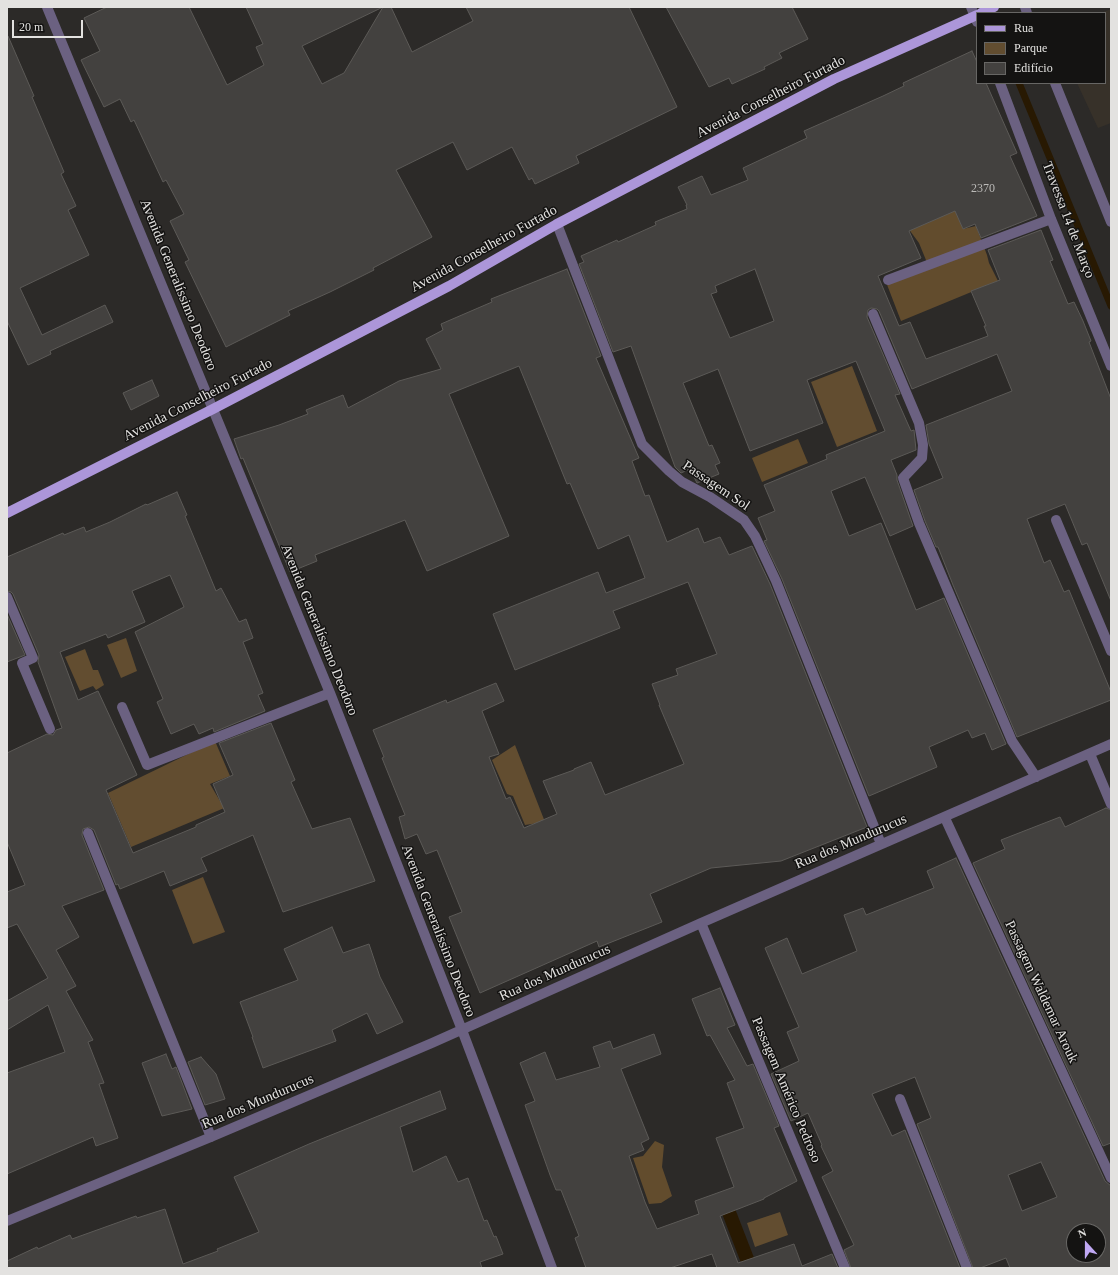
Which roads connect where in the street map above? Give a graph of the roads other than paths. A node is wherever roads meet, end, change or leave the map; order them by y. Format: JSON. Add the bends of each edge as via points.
{"nodes":[{"id":1,"x":58,"y":7,"type":"edge"},
{"id":2,"x":994,"y":7,"type":"edge"},
{"id":3,"x":48,"y":9,"type":"edge"},
{"id":4,"x":981,"y":12,"type":"edge"},
{"id":5,"x":976,"y":14,"type":"edge"},
{"id":6,"x":1000,"y":84,"type":"edge"},
{"id":7,"x":1055,"y":84,"type":"edge"},
{"id":8,"x":1052,"y":219,"type":"junction"},
{"id":9,"x":1111,"y":222,"type":"edge"},
{"id":10,"x":558,"y":224,"type":"junction"},
{"id":11,"x":888,"y":280,"type":"dead end"},
{"id":12,"x":873,"y":314,"type":"dead end"},
{"id":13,"x":1111,"y":366,"type":"edge"},
{"id":14,"x":213,"y":409,"type":"junction"},
{"id":15,"x":7,"y":513,"type":"edge"},
{"id":16,"x":1056,"y":520,"type":"dead end"},
{"id":17,"x":7,"y":597,"type":"edge"},
{"id":18,"x":1111,"y":652,"type":"edge"},
{"id":19,"x":330,"y":693,"type":"junction"},
{"id":20,"x":122,"y":708,"type":"dead end"},
{"id":21,"x":50,"y":729,"type":"dead end"},
{"id":22,"x":1111,"y":744,"type":"edge"},
{"id":23,"x":1090,"y":754,"type":"junction"},
{"id":24,"x":1036,"y":777,"type":"junction"},
{"id":25,"x":1111,"y":804,"type":"edge"},
{"id":26,"x":945,"y":818,"type":"junction"},
{"id":27,"x":88,"y":833,"type":"dead end"},
{"id":28,"x":881,"y":844,"type":"junction"},
{"id":29,"x":701,"y":923,"type":"junction"},
{"id":30,"x":462,"y":1030,"type":"junction"},
{"id":31,"x":900,"y":1099,"type":"dead end"},
{"id":32,"x":211,"y":1137,"type":"junction"},
{"id":33,"x":1111,"y":1178,"type":"edge"},
{"id":34,"x":7,"y":1221,"type":"edge"},
{"id":35,"x":552,"y":1268,"type":"edge"},
{"id":36,"x":845,"y":1268,"type":"edge"},
{"id":37,"x":967,"y":1268,"type":"edge"}],
"edges":[{"from":1,"to":3,"type":"street"},
{"from":2,"to":4,"type":"main road","name":"Avenida Conselheiro Furtado"},
{"from":3,"to":14,"type":"street","name":"Avenida Generalíssimo Deodoro"},
{"from":5,"to":10,"type":"main road","name":"Avenida Conselheiro Furtado","via":[[834,79]]},
{"from":6,"to":8,"type":"street","name":"Travessa 14 de Março"},
{"from":7,"to":9,"type":"street"},
{"from":8,"to":11,"type":"street"},
{"from":8,"to":13,"type":"street","name":"Travessa 14 de Março"},
{"from":10,"to":14,"type":"main road","name":"Avenida Conselheiro Furtado","via":[[449,286]]},
{"from":10,"to":28,"type":"street","name":"Passagem Sol","via":[[642,444],[682,482],[744,520],[755,536],[776,581]]},
{"from":12,"to":24,"type":"street","via":[[921,430],[922,458],[903,478],[924,536],[1012,741]]},
{"from":14,"to":15,"type":"main road","name":"Avenida Conselheiro Furtado"},
{"from":14,"to":19,"type":"street","name":"Avenida Generalíssimo Deodoro"},
{"from":16,"to":18,"type":"street"},
{"from":17,"to":21,"type":"street","via":[[33,658],[22,663]]},
{"from":19,"to":20,"type":"street","via":[[147,764]]},
{"from":19,"to":30,"type":"street","name":"Avenida Generalíssimo Deodoro"},
{"from":22,"to":23,"type":"street","name":"Rua dos Mundurucus"},
{"from":23,"to":24,"type":"street","name":"Rua dos Mundurucus"},
{"from":23,"to":25,"type":"street"},
{"from":24,"to":26,"type":"street","name":"Rua dos Mundurucus"},
{"from":26,"to":28,"type":"street","name":"Rua dos Mundurucus"},
{"from":26,"to":33,"type":"street","name":"Passagem Waldemar Arouk"},
{"from":27,"to":32,"type":"street"},
{"from":28,"to":29,"type":"street","name":"Rua dos Mundurucus"},
{"from":29,"to":30,"type":"street","name":"Rua dos Mundurucus"},
{"from":29,"to":36,"type":"street","name":"Passagem Américo Pedroso"},
{"from":30,"to":32,"type":"street","name":"Rua dos Mundurucus"},
{"from":30,"to":35,"type":"street","name":"Avenida Generalíssimo Deodoro"},
{"from":31,"to":37,"type":"street"},
{"from":32,"to":34,"type":"street","name":"Rua dos Mundurucus"}]}
